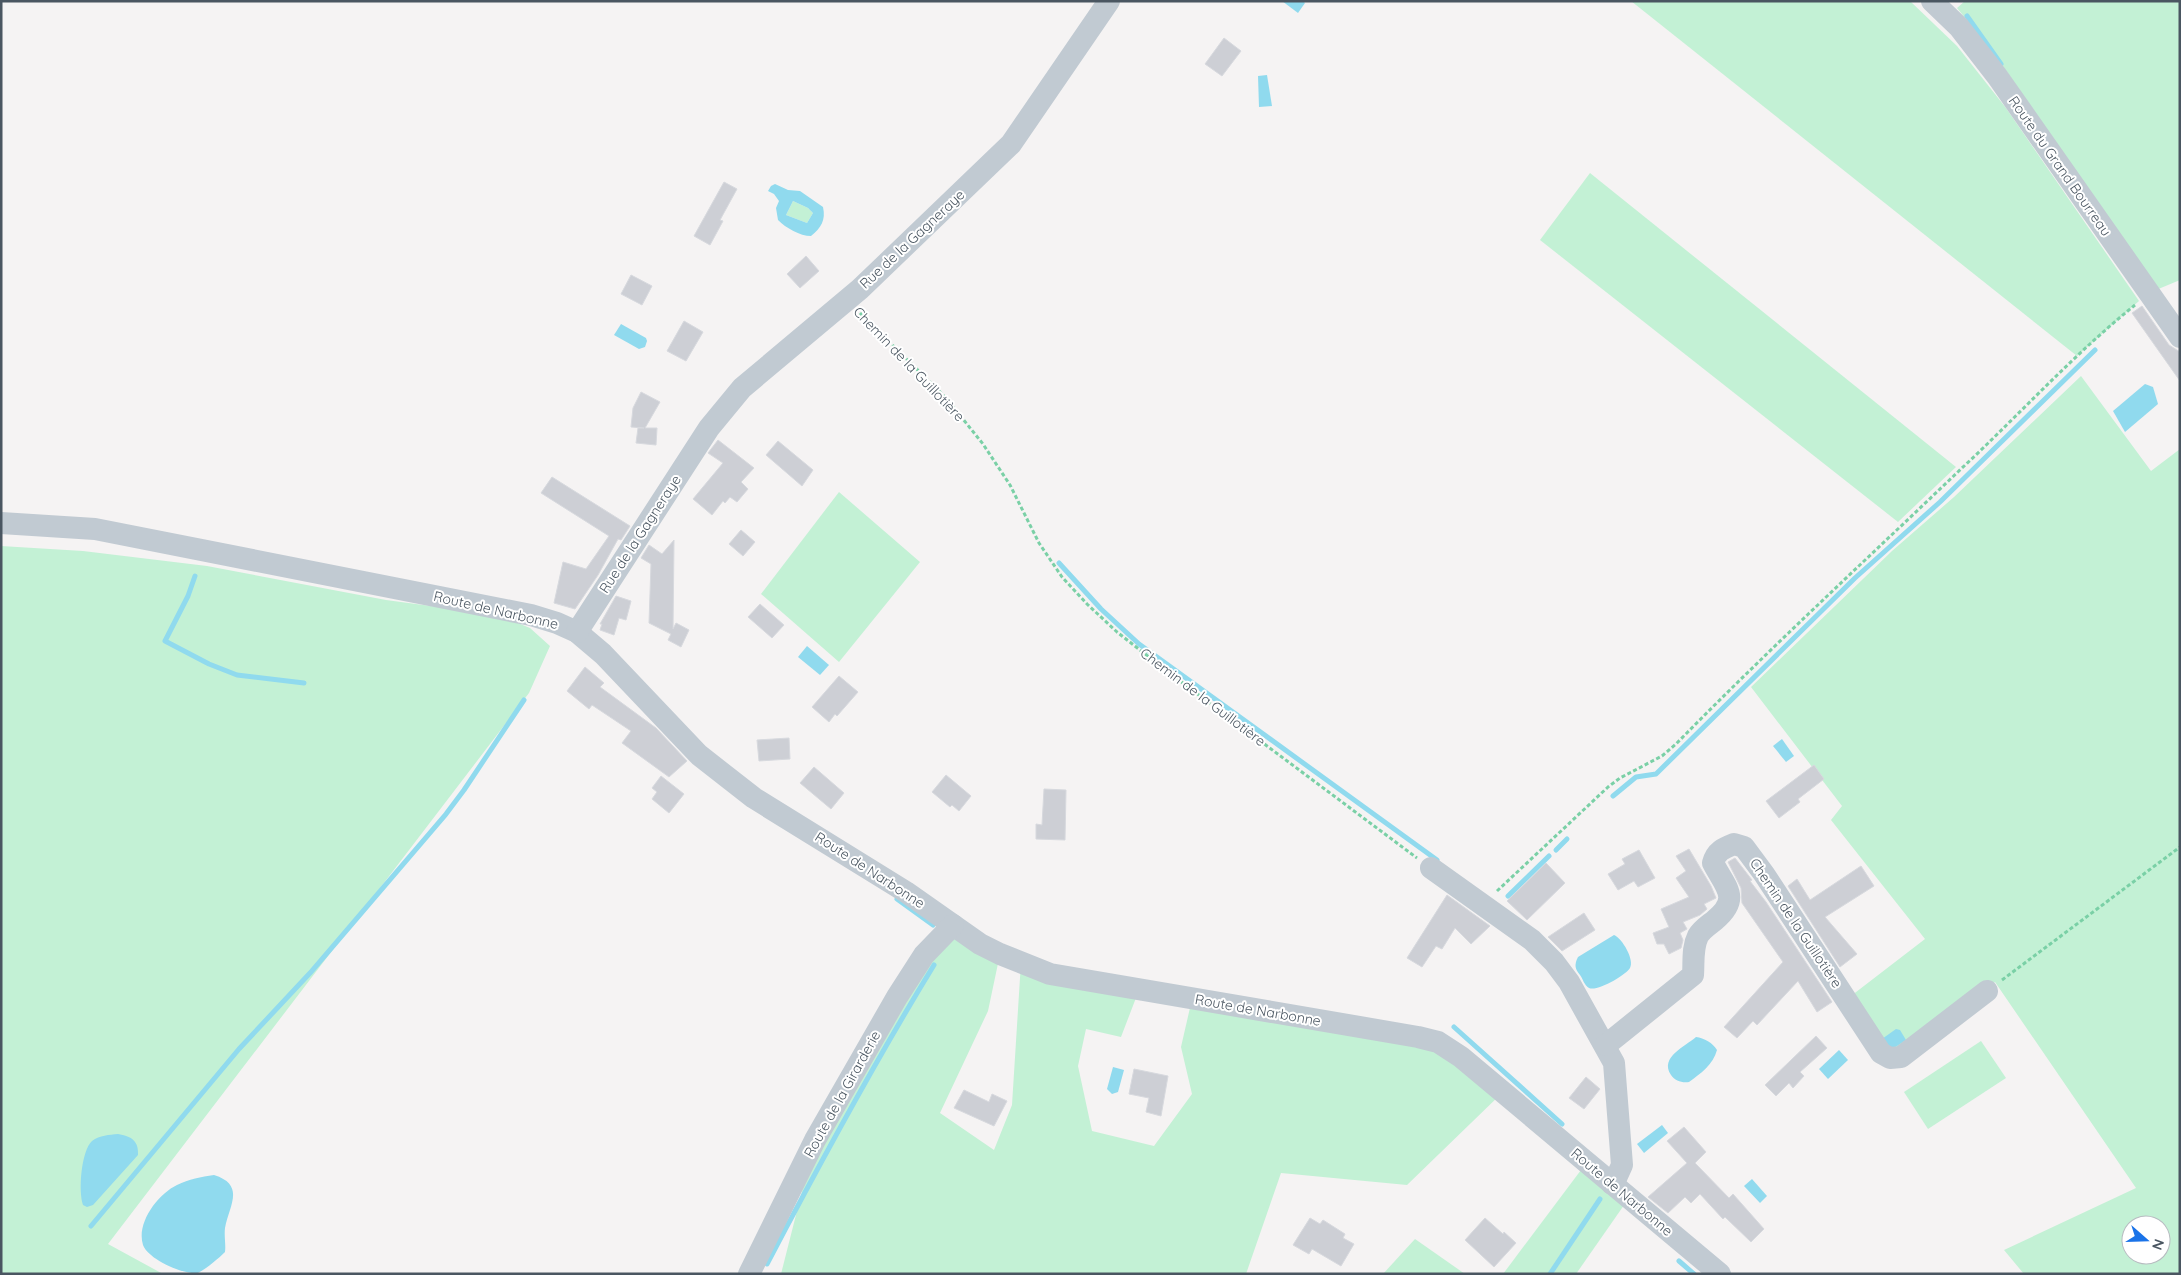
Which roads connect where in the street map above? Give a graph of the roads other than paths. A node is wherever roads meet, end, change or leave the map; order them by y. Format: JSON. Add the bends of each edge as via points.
{"nodes":[{"id":1,"x":1109,"y":1,"type":"edge"},
{"id":2,"x":1932,"y":1,"type":"edge"},
{"id":3,"x":2180,"y":337,"type":"edge"},
{"id":4,"x":1,"y":523,"type":"edge"},
{"id":5,"x":578,"y":632,"type":"junction"},
{"id":6,"x":1431,"y":868,"type":"road end"},
{"id":7,"x":953,"y":925,"type":"junction"},
{"id":8,"x":1987,"y":991,"type":"road end"},
{"id":9,"x":1606,"y":1045,"type":"junction"},
{"id":10,"x":1612,"y":1184,"type":"junction"},
{"id":11,"x":749,"y":1274,"type":"edge"},
{"id":12,"x":1720,"y":1274,"type":"edge"}],
"edges":[{"from":1,"to":5,"type":"street","name":"Rue de la Gagneraye","via":[[1011,144],[847,300],[742,388],[709,428]]},
{"from":2,"to":3,"type":"street","name":"Route du Grand Bourreau","via":[[1959,27],[1997,76]]},
{"from":4,"to":5,"type":"street","name":"Route de Narbonne","via":[[95,529],[523,613]]},
{"from":5,"to":7,"type":"street","name":"Route de Narbonne","via":[[720,773]]},
{"from":6,"to":9,"type":"street","via":[[1532,940],[1554,962]]},
{"from":7,"to":10,"type":"street","name":"Route de Narbonne","via":[[980,944],[1050,974],[1438,1042],[1461,1056]]},
{"from":7,"to":11,"type":"street","name":"Route de la Girarderie","via":[[924,955],[897,997],[815,1140]]},
{"from":8,"to":9,"type":"street","name":"Chemin de la Guillotière","via":[[1901,1057],[1890,1058],[1881,1053],[1764,874],[1744,847],[1734,844],[1720,850],[1713,863],[1729,892],[1730,901],[1725,911],[1697,938],[1693,975]]},
{"from":9,"to":10,"type":"street","via":[[1614,1063],[1622,1153],[1622,1165]]},
{"from":10,"to":12,"type":"street","name":"Route de Narbonne"}]}
